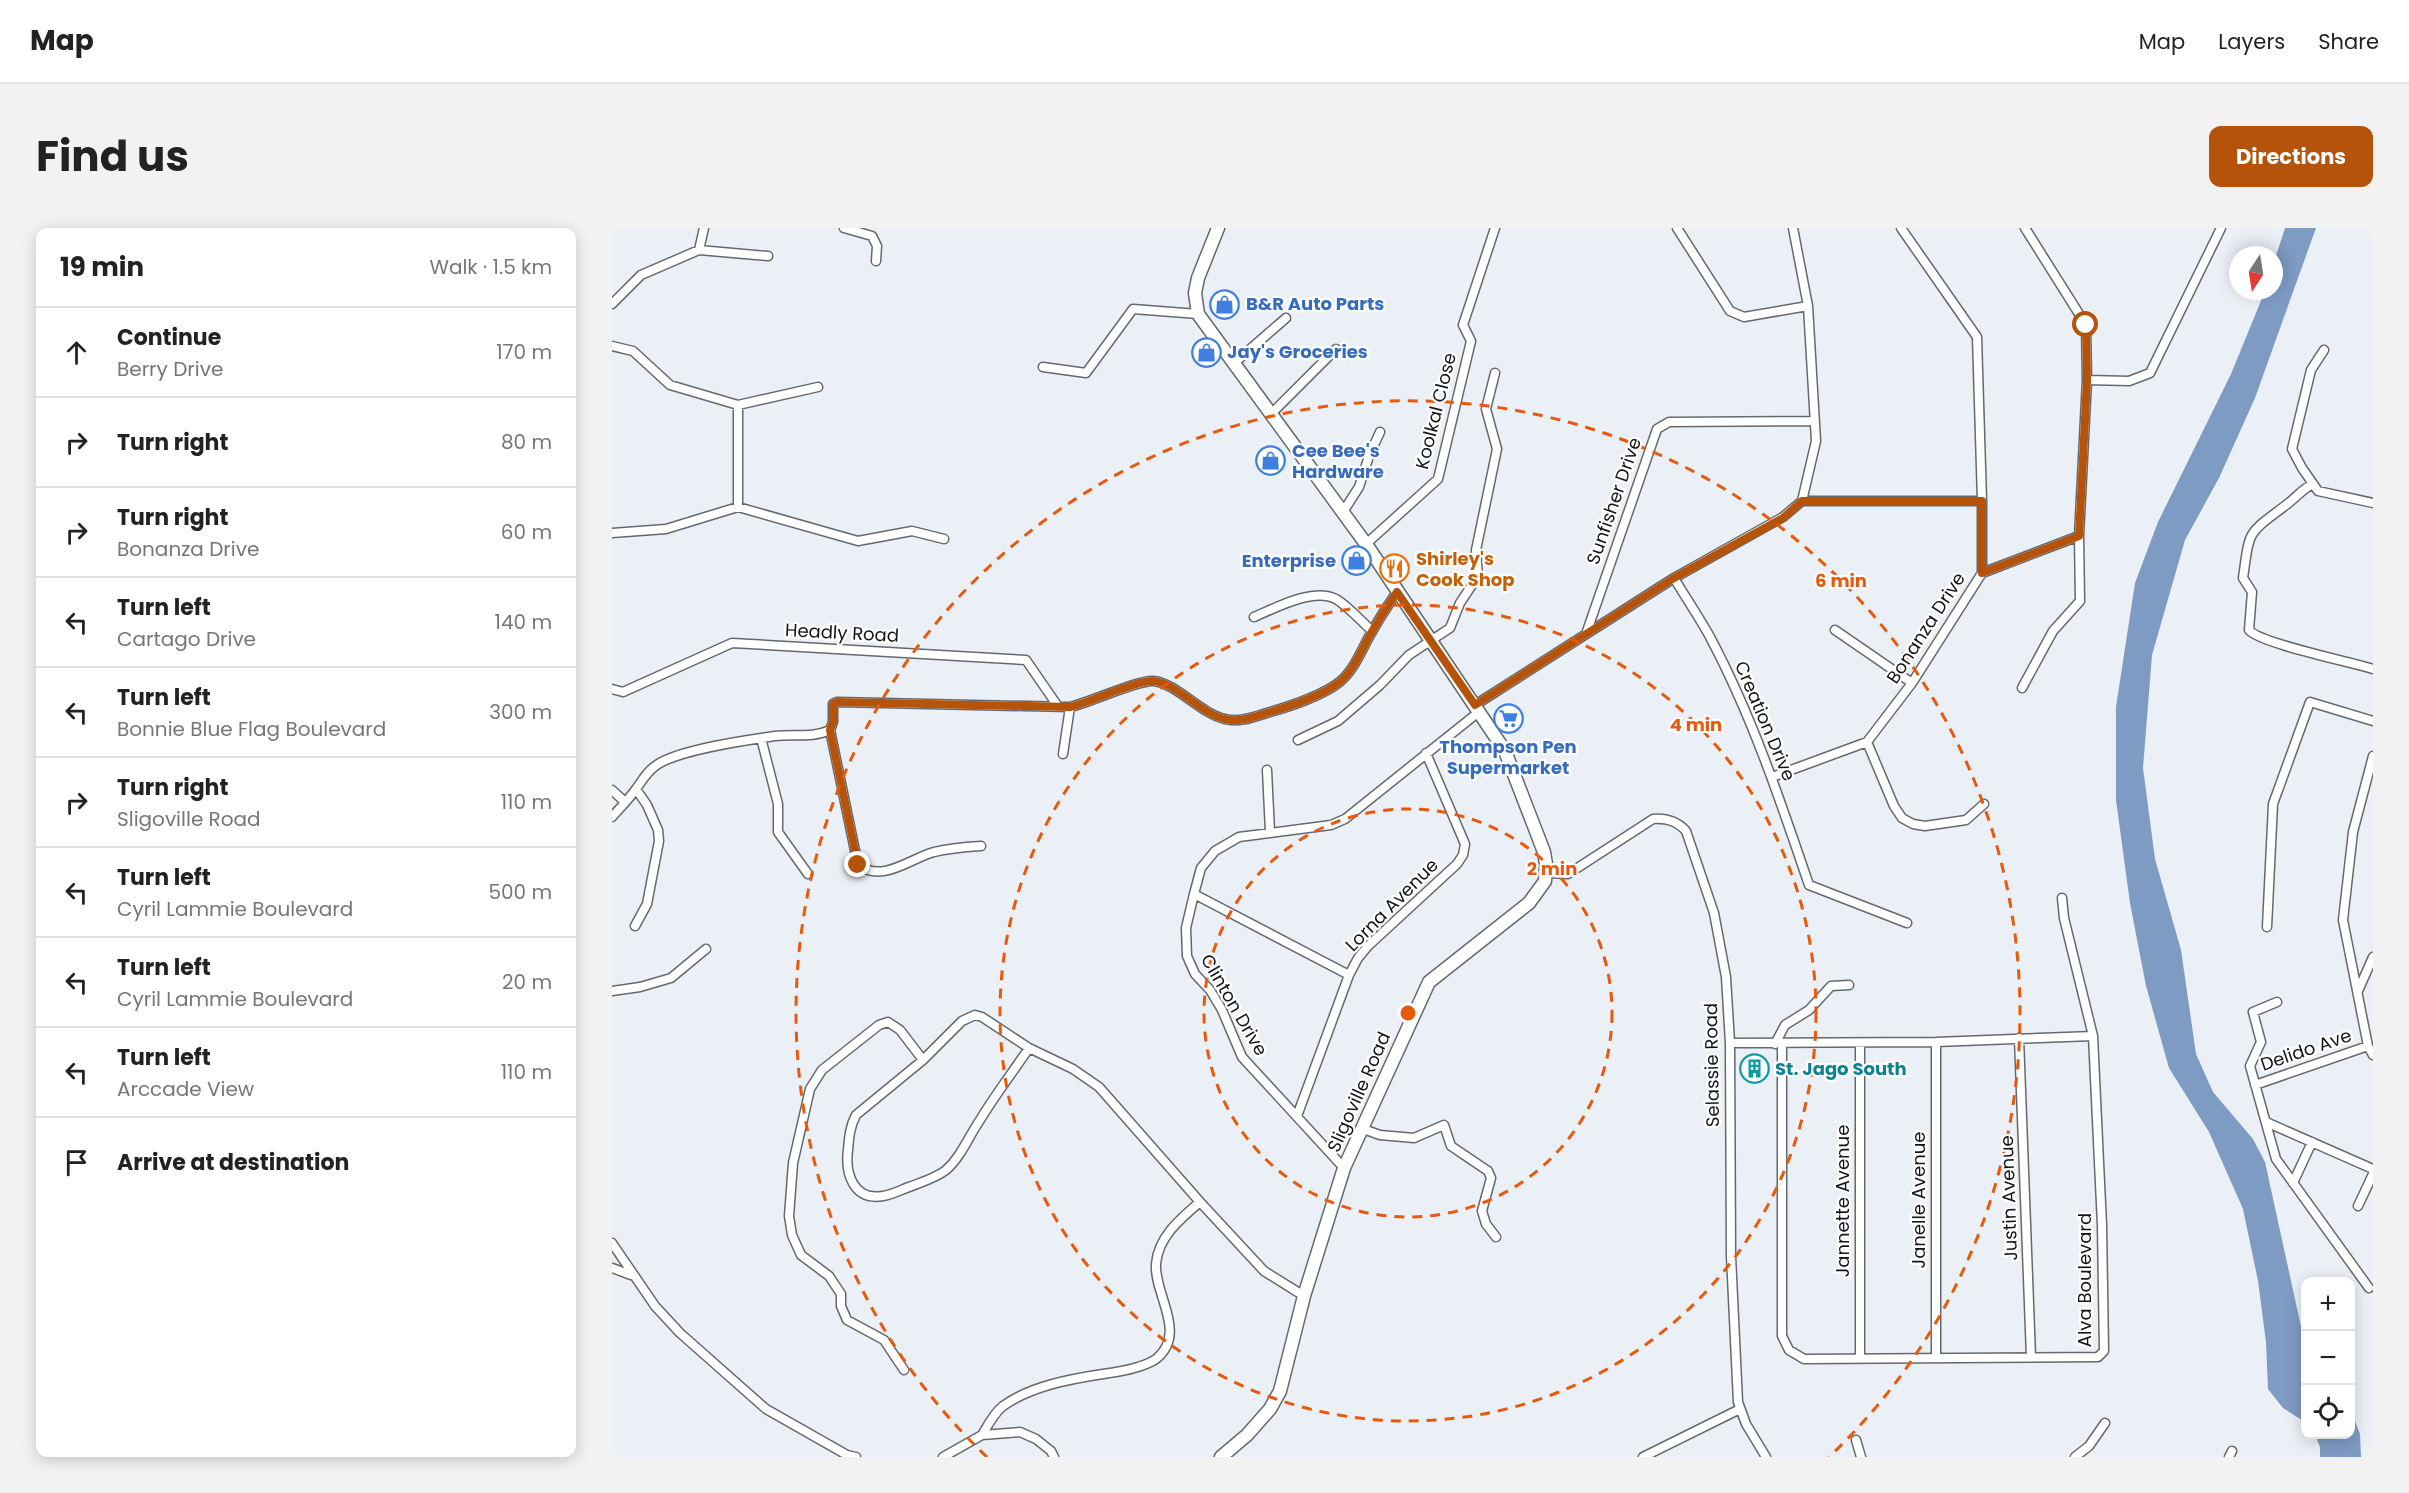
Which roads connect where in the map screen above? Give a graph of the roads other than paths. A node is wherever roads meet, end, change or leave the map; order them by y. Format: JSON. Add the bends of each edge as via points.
{"nodes":[{"id":1,"x":704,"y":228,"type":"edge"},
{"id":2,"x":844,"y":228,"type":"edge"},
{"id":3,"x":1218,"y":228,"type":"edge"},
{"id":4,"x":1495,"y":228,"type":"edge"},
{"id":5,"x":1677,"y":228,"type":"edge"},
{"id":6,"x":1793,"y":228,"type":"edge"},
{"id":7,"x":1901,"y":228,"type":"edge"},
{"id":8,"x":2025,"y":228,"type":"edge"},
{"id":9,"x":2221,"y":228,"type":"edge"},
{"id":10,"x":699,"y":250,"type":"junction"},
{"id":11,"x":768,"y":256,"type":"dead end"},
{"id":12,"x":876,"y":261,"type":"dead end"},
{"id":13,"x":612,"y":304,"type":"edge"},
{"id":14,"x":1808,"y":306,"type":"junction"},
{"id":15,"x":1198,"y":314,"type":"junction"},
{"id":16,"x":1286,"y":318,"type":"dead end"},
{"id":17,"x":612,"y":346,"type":"edge"},
{"id":18,"x":1336,"y":349,"type":"dead end"},
{"id":19,"x":2324,"y":350,"type":"dead end"},
{"id":20,"x":1233,"y":364,"type":"junction"},
{"id":21,"x":1043,"y":367,"type":"dead end"},
{"id":22,"x":1495,"y":373,"type":"dead end"},
{"id":23,"x":2087,"y":380,"type":"junction"},
{"id":24,"x":818,"y":387,"type":"dead end"},
{"id":25,"x":738,"y":405,"type":"junction"},
{"id":26,"x":1272,"y":413,"type":"junction"},
{"id":27,"x":1814,"y":421,"type":"junction"},
{"id":28,"x":1380,"y":432,"type":"dead end"},
{"id":29,"x":2313,"y":484,"type":"junction"},
{"id":30,"x":1802,"y":501,"type":"junction"},
{"id":31,"x":1982,"y":501,"type":"junction"},
{"id":32,"x":2373,"y":503,"type":"edge"},
{"id":33,"x":738,"y":507,"type":"junction"},
{"id":34,"x":1343,"y":512,"type":"junction"},
{"id":35,"x":612,"y":533,"type":"edge"},
{"id":36,"x":2079,"y":536,"type":"junction"},
{"id":37,"x":944,"y":539,"type":"dead end"},
{"id":38,"x":1366,"y":544,"type":"junction"},
{"id":39,"x":1982,"y":573,"type":"junction"},
{"id":40,"x":1674,"y":578,"type":"junction"},
{"id":41,"x":1397,"y":592,"type":"junction"},
{"id":42,"x":1254,"y":617,"type":"dead end"},
{"id":43,"x":1835,"y":630,"type":"dead end"},
{"id":44,"x":1372,"y":631,"type":"junction"},
{"id":45,"x":1586,"y":634,"type":"junction"},
{"id":46,"x":1431,"y":640,"type":"junction"},
{"id":47,"x":2373,"y":669,"type":"edge"},
{"id":48,"x":1912,"y":683,"type":"junction"},
{"id":49,"x":2022,"y":688,"type":"dead end"},
{"id":50,"x":612,"y":689,"type":"edge"},
{"id":51,"x":1057,"y":705,"type":"junction"},
{"id":52,"x":1070,"y":707,"type":"junction"},
{"id":53,"x":1478,"y":708,"type":"junction"},
{"id":54,"x":2373,"y":721,"type":"edge"},
{"id":55,"x":830,"y":730,"type":"junction"},
{"id":56,"x":761,"y":738,"type":"junction"},
{"id":57,"x":1298,"y":740,"type":"dead end"},
{"id":58,"x":1867,"y":742,"type":"junction"},
{"id":59,"x":1426,"y":753,"type":"junction"},
{"id":60,"x":1063,"y":754,"type":"dead end"},
{"id":61,"x":2373,"y":756,"type":"edge"},
{"id":62,"x":1267,"y":770,"type":"dead end"},
{"id":63,"x":1772,"y":777,"type":"junction"},
{"id":64,"x":636,"y":789,"type":"junction"},
{"id":65,"x":612,"y":790,"type":"edge"},
{"id":66,"x":625,"y":802,"type":"junction"},
{"id":67,"x":1984,"y":804,"type":"dead end"},
{"id":68,"x":612,"y":817,"type":"edge"},
{"id":69,"x":1270,"y":832,"type":"junction"},
{"id":70,"x":981,"y":846,"type":"dead end"},
{"id":71,"x":1546,"y":873,"type":"junction"},
{"id":72,"x":808,"y":874,"type":"dead end"},
{"id":73,"x":1194,"y":894,"type":"junction"},
{"id":74,"x":2062,"y":898,"type":"dead end"},
{"id":75,"x":1907,"y":923,"type":"dead end"},
{"id":76,"x":635,"y":926,"type":"dead end"},
{"id":77,"x":2267,"y":927,"type":"dead end"},
{"id":78,"x":706,"y":949,"type":"dead end"},
{"id":79,"x":2373,"y":957,"type":"edge"},
{"id":80,"x":1349,"y":975,"type":"junction"},
{"id":81,"x":1849,"y":985,"type":"dead end"},
{"id":82,"x":612,"y":991,"type":"edge"},
{"id":83,"x":2358,"y":992,"type":"junction"},
{"id":84,"x":2277,"y":1002,"type":"dead end"},
{"id":85,"x":2092,"y":1036,"type":"junction"},
{"id":86,"x":2019,"y":1038,"type":"junction"},
{"id":87,"x":1936,"y":1042,"type":"junction"},
{"id":88,"x":1730,"y":1043,"type":"junction"},
{"id":89,"x":1860,"y":1043,"type":"junction"},
{"id":90,"x":1778,"y":1044,"type":"junction"},
{"id":91,"x":2368,"y":1046,"type":"junction"},
{"id":92,"x":1029,"y":1048,"type":"junction"},
{"id":93,"x":2373,"y":1055,"type":"edge"},
{"id":94,"x":923,"y":1060,"type":"junction"},
{"id":95,"x":2255,"y":1085,"type":"junction"},
{"id":96,"x":1297,"y":1116,"type":"junction"},
{"id":97,"x":2266,"y":1122,"type":"junction"},
{"id":98,"x":1363,"y":1129,"type":"junction"},
{"id":99,"x":2312,"y":1143,"type":"junction"},
{"id":100,"x":1344,"y":1168,"type":"junction"},
{"id":101,"x":2373,"y":1172,"type":"edge"},
{"id":102,"x":2294,"y":1183,"type":"junction"},
{"id":103,"x":1200,"y":1202,"type":"junction"},
{"id":104,"x":2358,"y":1206,"type":"dead end"},
{"id":105,"x":1496,"y":1237,"type":"dead end"},
{"id":106,"x":612,"y":1243,"type":"edge"},
{"id":107,"x":612,"y":1268,"type":"edge"},
{"id":108,"x":631,"y":1275,"type":"junction"},
{"id":109,"x":2369,"y":1288,"type":"dead end"},
{"id":110,"x":1304,"y":1296,"type":"junction"},
{"id":111,"x":2031,"y":1357,"type":"junction"},
{"id":112,"x":1860,"y":1358,"type":"junction"},
{"id":113,"x":1936,"y":1358,"type":"junction"},
{"id":114,"x":904,"y":1370,"type":"dead end"},
{"id":115,"x":1740,"y":1409,"type":"junction"},
{"id":116,"x":2105,"y":1423,"type":"dead end"},
{"id":117,"x":982,"y":1435,"type":"junction"},
{"id":118,"x":1856,"y":1440,"type":"dead end"},
{"id":119,"x":856,"y":1457,"type":"edge"},
{"id":120,"x":942,"y":1457,"type":"edge"},
{"id":121,"x":1054,"y":1457,"type":"edge"},
{"id":122,"x":1221,"y":1457,"type":"edge"},
{"id":123,"x":1643,"y":1457,"type":"edge"},
{"id":124,"x":1766,"y":1457,"type":"edge"},
{"id":125,"x":1861,"y":1457,"type":"edge"},
{"id":126,"x":2075,"y":1457,"type":"edge"}],
"edges":[{"from":1,"to":10,"type":"street"},
{"from":2,"to":12,"type":"street","via":[[872,236],[877,246]]},
{"from":3,"to":15,"type":"street","via":[[1198,278]]},
{"from":4,"to":38,"type":"street","name":"Koolkal Close","via":[[1463,325],[1471,341],[1438,479]]},
{"from":5,"to":14,"type":"street","via":[[1730,311],[1744,317]]},
{"from":6,"to":14,"type":"street"},
{"from":7,"to":31,"type":"street","name":"Bonanza Drive","via":[[1977,337]]},
{"from":8,"to":23,"type":"street","via":[[2086,325]]},
{"from":9,"to":23,"type":"street","via":[[2150,373],[2129,381]]},
{"from":10,"to":11,"type":"street"},
{"from":10,"to":13,"type":"street","via":[[641,275]]},
{"from":14,"to":27,"type":"street"},
{"from":15,"to":20,"type":"street"},
{"from":15,"to":21,"type":"street","via":[[1132,309],[1086,373]]},
{"from":16,"to":20,"type":"street"},
{"from":17,"to":25,"type":"street","via":[[633,351],[670,385]]},
{"from":18,"to":26,"type":"street"},
{"from":19,"to":29,"type":"street","via":[[2311,370],[2292,448]]},
{"from":20,"to":26,"type":"street"},
{"from":22,"to":46,"type":"street","via":[[1486,409],[1497,449],[1476,550],[1478,576],[1460,603],[1450,628]]},
{"from":23,"to":36,"type":"street"},
{"from":24,"to":25,"type":"street"},
{"from":25,"to":33,"type":"street"},
{"from":26,"to":34,"type":"street"},
{"from":27,"to":30,"type":"street","via":[[1816,441]]},
{"from":27,"to":45,"type":"street","name":"Sunfisher Drive","via":[[1669,422],[1656,429]]},
{"from":28,"to":34,"type":"street","via":[[1359,487]]},
{"from":29,"to":32,"type":"street","via":[[2318,490]]},
{"from":29,"to":47,"type":"street","via":[[2258,525],[2248,538],[2243,578],[2252,592],[2249,630],[2271,641]]},
{"from":30,"to":31,"type":"street"},
{"from":30,"to":40,"type":"street","name":"Clinton Drive","via":[[1783,518]]},
{"from":31,"to":39,"type":"street","name":"Bonanza Drive"},
{"from":33,"to":35,"type":"street","via":[[666,529]]},
{"from":33,"to":37,"type":"street","via":[[858,541],[912,531]]},
{"from":34,"to":38,"type":"street"},
{"from":36,"to":39,"type":"street"},
{"from":36,"to":49,"type":"street","via":[[2080,601],[2052,631]]},
{"from":38,"to":41,"type":"street"},
{"from":39,"to":48,"type":"street","name":"Bonanza Drive"},
{"from":40,"to":45,"type":"street","name":"Clinton Drive"},
{"from":40,"to":63,"type":"street","name":"Creation Drive","via":[[1710,638]]},
{"from":41,"to":44,"type":"street"},
{"from":41,"to":46,"type":"street"},
{"from":42,"to":44,"type":"street","via":[[1297,599],[1326,596],[1335,599]]},
{"from":43,"to":48,"type":"street"},
{"from":44,"to":52,"type":"street","via":[[1352,668],[1335,686],[1283,709],[1242,720],[1226,720],[1154,681]]},
{"from":45,"to":53,"type":"street","name":"Clinton Drive"},
{"from":46,"to":53,"type":"street"},
{"from":46,"to":57,"type":"street","via":[[1409,655],[1338,721]]},
{"from":48,"to":58,"type":"street","name":"Bonanza Drive"},
{"from":50,"to":51,"type":"street","name":"Headly Road","via":[[623,692],[732,643],[1026,660]]},
{"from":51,"to":52,"type":"street"},
{"from":51,"to":55,"type":"street","via":[[837,702],[833,704]]},
{"from":52,"to":60,"type":"street"},
{"from":53,"to":59,"type":"street","name":"Clinton Drive"},
{"from":53,"to":71,"type":"street","via":[[1505,751],[1518,781],[1544,852]]},
{"from":54,"to":77,"type":"street","via":[[2310,702],[2273,804]]},
{"from":55,"to":56,"type":"street","via":[[813,736]]},
{"from":55,"to":70,"type":"street","via":[[858,865],[867,872],[890,871],[956,847]]},
{"from":56,"to":64,"type":"street","via":[[666,760],[643,777]]},
{"from":56,"to":72,"type":"street","via":[[778,804],[778,832]]},
{"from":58,"to":63,"type":"street"},
{"from":58,"to":67,"type":"street","via":[[1894,806],[1902,818],[1913,824],[1966,820]]},
{"from":59,"to":69,"type":"street","name":"Clinton Drive","via":[[1345,819],[1331,825]]},
{"from":59,"to":80,"type":"street","name":"Lorna Avenue","via":[[1465,844],[1463,855],[1368,946]]},
{"from":61,"to":83,"type":"street","via":[[2352,832],[2343,920]]},
{"from":62,"to":69,"type":"street"},
{"from":63,"to":75,"type":"street","name":"Creation Drive","via":[[1809,885]]},
{"from":64,"to":66,"type":"street"},
{"from":64,"to":76,"type":"street","via":[[651,813],[659,841],[647,904]]},
{"from":65,"to":66,"type":"street"},
{"from":66,"to":68,"type":"street"},
{"from":69,"to":73,"type":"street","name":"Clinton Drive","via":[[1239,837],[1215,851],[1202,868]]},
{"from":71,"to":88,"type":"street","name":"Selassie Road","via":[[1568,874],[1653,819],[1670,820],[1682,827],[1721,945]]},
{"from":71,"to":98,"type":"street","name":"Sligoville Road","via":[[1541,889],[1528,903],[1429,982]]},
{"from":73,"to":80,"type":"street"},
{"from":73,"to":96,"type":"street","name":"Clinton Drive","via":[[1186,928],[1187,956],[1195,974],[1222,1010],[1242,1057]]},
{"from":74,"to":85,"type":"street","name":"Alva Boulevard"},
{"from":78,"to":82,"type":"street","via":[[671,978]]},
{"from":79,"to":83,"type":"street"},
{"from":80,"to":96,"type":"street","name":"Lorna Avenue"},
{"from":81,"to":90,"type":"street","via":[[1832,986],[1809,1010],[1785,1025]]},
{"from":83,"to":91,"type":"street"},
{"from":84,"to":95,"type":"street","via":[[2253,1014],[2260,1042],[2250,1066]]},
{"from":85,"to":86,"type":"street"},
{"from":85,"to":111,"type":"street","name":"Alva Boulevard","via":[[2104,1351],[2098,1357]]},
{"from":86,"to":87,"type":"street"},
{"from":86,"to":111,"type":"street","name":"Justin Avenue"},
{"from":87,"to":89,"type":"street"},
{"from":87,"to":113,"type":"street","name":"Janelle Avenue"},
{"from":88,"to":90,"type":"street"},
{"from":88,"to":115,"type":"street","name":"Selassie Road","via":[[1732,1280]]},
{"from":89,"to":90,"type":"street"},
{"from":89,"to":112,"type":"street","name":"Jannette Avenue"},
{"from":90,"to":112,"type":"street","name":"Alva Boulevard","via":[[1782,1336],[1789,1350],[1804,1359]]},
{"from":91,"to":93,"type":"street"},
{"from":91,"to":95,"type":"street","name":"Delido Ave"},
{"from":92,"to":94,"type":"street","via":[[990,1021],[975,1016],[962,1021]]},
{"from":92,"to":94,"type":"street","via":[[944,1171],[884,1196],[866,1195],[846,1170],[852,1123],[856,1114]]},
{"from":92,"to":103,"type":"street","via":[[1073,1069],[1099,1087]]},
{"from":94,"to":114,"type":"street","via":[[895,1024],[888,1022],[822,1070],[810,1089],[793,1163],[789,1216],[801,1255],[830,1276],[841,1294],[847,1320],[884,1340]]},
{"from":95,"to":97,"type":"street"},
{"from":96,"to":100,"type":"street","name":"Clinton Drive"},
{"from":97,"to":99,"type":"street"},
{"from":97,"to":102,"type":"street","via":[[2276,1159]]},
{"from":98,"to":100,"type":"street","name":"Sligoville Road"},
{"from":98,"to":105,"type":"street","via":[[1414,1138],[1444,1125],[1451,1146],[1491,1178],[1482,1211]]},
{"from":99,"to":101,"type":"street"},
{"from":99,"to":102,"type":"street"},
{"from":100,"to":110,"type":"street","name":"Sligoville Road"},
{"from":101,"to":104,"type":"street"},
{"from":102,"to":109,"type":"street"},
{"from":103,"to":110,"type":"street","via":[[1264,1271]]},
{"from":103,"to":117,"type":"street","via":[[1176,1222],[1156,1263],[1170,1334],[1156,1359],[1127,1370],[1046,1385],[1003,1406]]},
{"from":106,"to":108,"type":"street"},
{"from":107,"to":108,"type":"street"},
{"from":108,"to":119,"type":"street","via":[[680,1333],[766,1409]]},
{"from":110,"to":122,"type":"street","name":"Sligoville Road","via":[[1276,1401],[1247,1435]]},
{"from":111,"to":113,"type":"street","name":"Alva Boulevard"},
{"from":112,"to":113,"type":"street","name":"Alva Boulevard"},
{"from":115,"to":123,"type":"street"},
{"from":115,"to":124,"type":"street","name":"Selassie Road"},
{"from":116,"to":126,"type":"street","via":[[2089,1446]]},
{"from":117,"to":120,"type":"street"},
{"from":117,"to":121,"type":"street","via":[[1020,1432],[1036,1439]]},
{"from":118,"to":125,"type":"street"}]}
